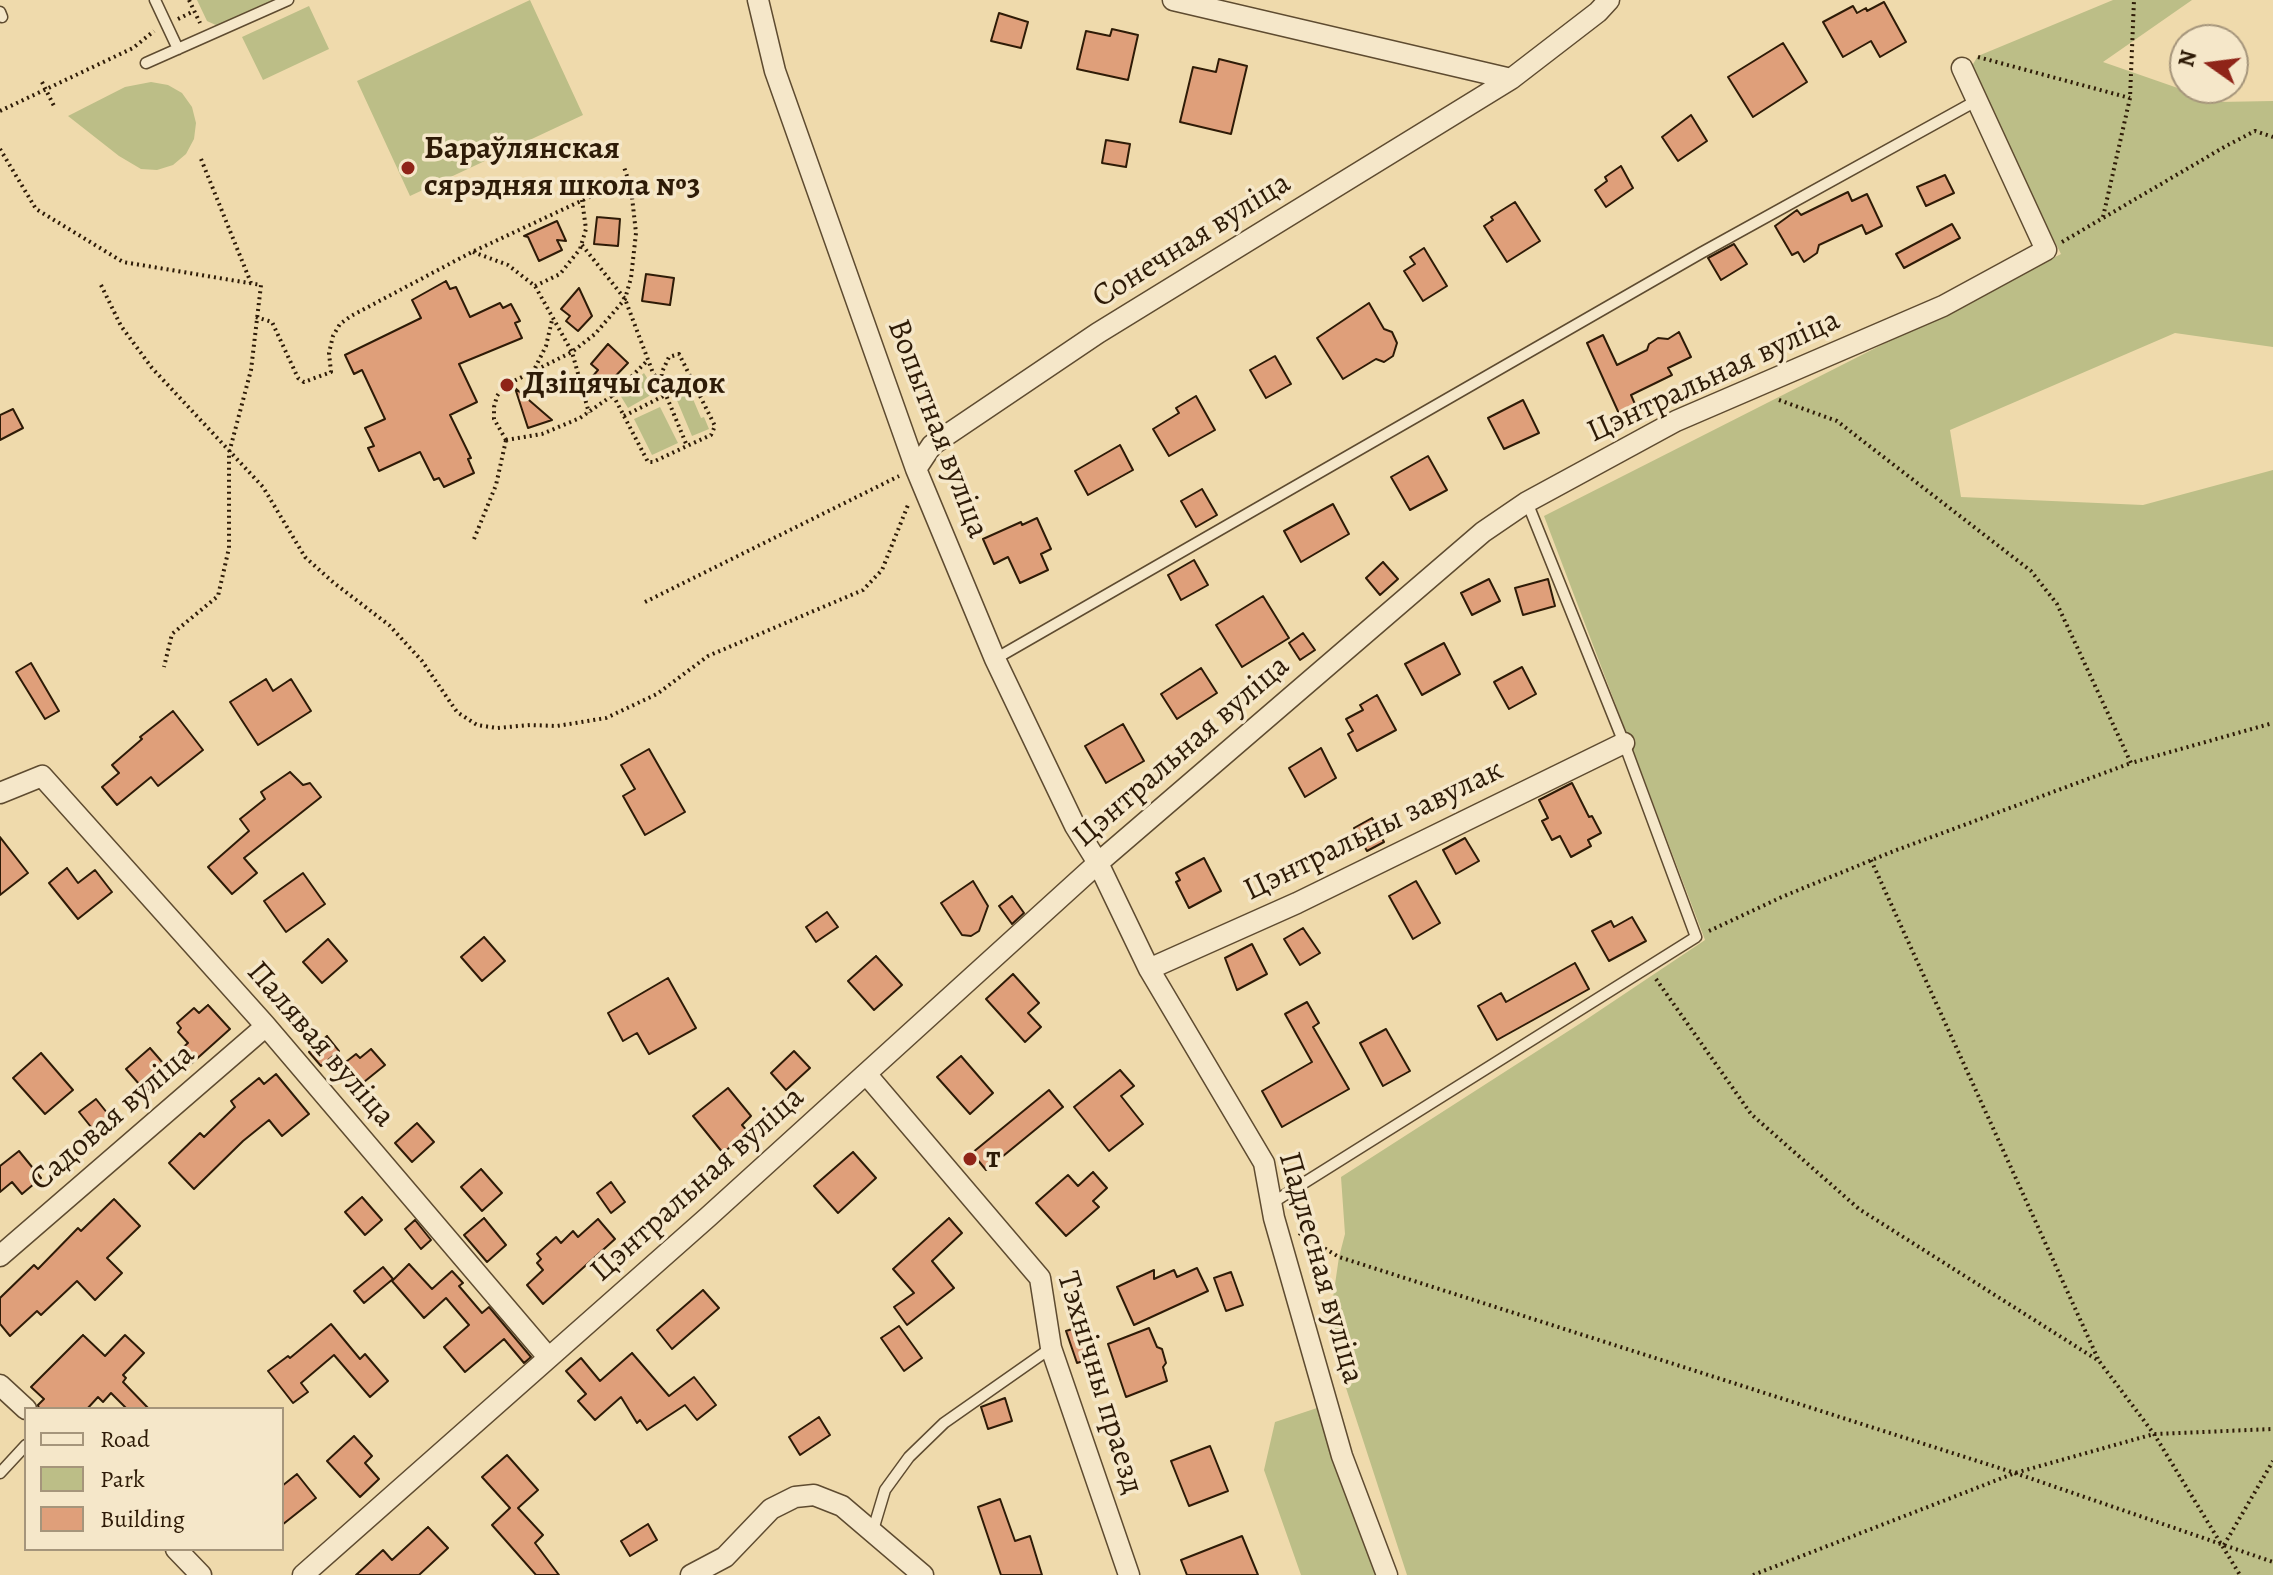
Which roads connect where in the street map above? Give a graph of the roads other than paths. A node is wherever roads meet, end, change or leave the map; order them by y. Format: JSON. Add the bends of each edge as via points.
{"nodes":[{"id":1,"x":155,"y":0,"type":"edge"},
{"id":2,"x":288,"y":0,"type":"edge"},
{"id":3,"x":758,"y":0,"type":"edge"},
{"id":4,"x":1173,"y":0,"type":"edge"},
{"id":5,"x":1609,"y":0,"type":"edge"},
{"id":6,"x":178,"y":49,"type":"junction"},
{"id":7,"x":1970,"y":62,"type":"road end"},
{"id":8,"x":146,"y":63,"type":"dead end"},
{"id":9,"x":1511,"y":79,"type":"junction"},
{"id":10,"x":1976,"y":101,"type":"junction"},
{"id":11,"x":912,"y":477,"type":"junction"},
{"id":12,"x":1527,"y":502,"type":"junction"},
{"id":13,"x":995,"y":659,"type":"junction"},
{"id":14,"x":1624,"y":743,"type":"junction"},
{"id":15,"x":0,"y":793,"type":"edge"},
{"id":16,"x":1098,"y":863,"type":"junction"},
{"id":17,"x":1149,"y":969,"type":"junction"},
{"id":18,"x":266,"y":1026,"type":"junction"},
{"id":19,"x":867,"y":1075,"type":"junction"},
{"id":20,"x":1273,"y":1210,"type":"junction"},
{"id":21,"x":0,"y":1256,"type":"edge"},
{"id":22,"x":1051,"y":1348,"type":"junction"},
{"id":23,"x":548,"y":1357,"type":"junction"},
{"id":24,"x":0,"y":1385,"type":"edge"},
{"id":25,"x":24,"y":1407,"type":"edge"},
{"id":26,"x":24,"y":1447,"type":"edge"},
{"id":27,"x":0,"y":1473,"type":"edge"},
{"id":28,"x":873,"y":1530,"type":"junction"},
{"id":29,"x":178,"y":1551,"type":"edge"},
{"id":30,"x":201,"y":1575,"type":"edge"},
{"id":31,"x":303,"y":1575,"type":"edge"},
{"id":32,"x":691,"y":1575,"type":"edge"},
{"id":33,"x":923,"y":1575,"type":"edge"},
{"id":34,"x":1129,"y":1575,"type":"edge"},
{"id":35,"x":1387,"y":1575,"type":"edge"}],
"edges":[{"from":1,"to":6,"type":"lane"},
{"from":2,"to":6,"type":"lane"},
{"from":3,"to":11,"type":"street","name":"Вопытная вуліца","via":[[775,71]]},
{"from":4,"to":9,"type":"street"},
{"from":5,"to":9,"type":"street","name":"Сонечная вуліца"},
{"from":6,"to":8,"type":"lane"},
{"from":7,"to":10,"type":"street"},
{"from":9,"to":11,"type":"street","name":"Сонечная вуліца","via":[[1098,333],[932,445]]},
{"from":10,"to":12,"type":"street","name":"Цэнтральная вуліца","via":[[2046,250],[1943,306],[1676,421]]},
{"from":10,"to":13,"type":"lane"},
{"from":11,"to":13,"type":"street","name":"Вопытная вуліца"},
{"from":12,"to":14,"type":"lane"},
{"from":12,"to":16,"type":"street","name":"Цэнтральная вуліца","via":[[1483,532]]},
{"from":13,"to":16,"type":"street","name":"Вопытная вуліца"},
{"from":14,"to":17,"type":"street","name":"Цэнтральны завулак"},
{"from":14,"to":20,"type":"lane","via":[[1696,937]]},
{"from":15,"to":18,"type":"street","name":"Палявая вуліца","via":[[42,776]]},
{"from":16,"to":17,"type":"street","name":"Падлесная вуліца"},
{"from":16,"to":19,"type":"street","name":"Цэнтральная вуліца"},
{"from":17,"to":20,"type":"street","name":"Падлесная вуліца","via":[[1264,1163]]},
{"from":18,"to":21,"type":"street","name":"Садовая вуліца"},
{"from":18,"to":23,"type":"street","name":"Палявая вуліца"},
{"from":19,"to":22,"type":"street","name":"Тэхнічны праезд","via":[[1040,1278]]},
{"from":19,"to":23,"type":"street","name":"Цэнтральная вуліца"},
{"from":20,"to":35,"type":"street","name":"Падлесная вуліца","via":[[1342,1456]]},
{"from":22,"to":28,"type":"lane","via":[[944,1423],[909,1457],[885,1490]]},
{"from":22,"to":34,"type":"street","name":"Тэхнічны праезд"},
{"from":23,"to":31,"type":"street","name":"Цэнтральная вуліца"},
{"from":24,"to":25,"type":"street"},
{"from":26,"to":27,"type":"lane"},
{"from":28,"to":32,"type":"street","via":[[842,1506],[814,1495],[795,1497],[771,1509],[725,1557]]},
{"from":28,"to":33,"type":"street"},
{"from":29,"to":30,"type":"street"}]}
